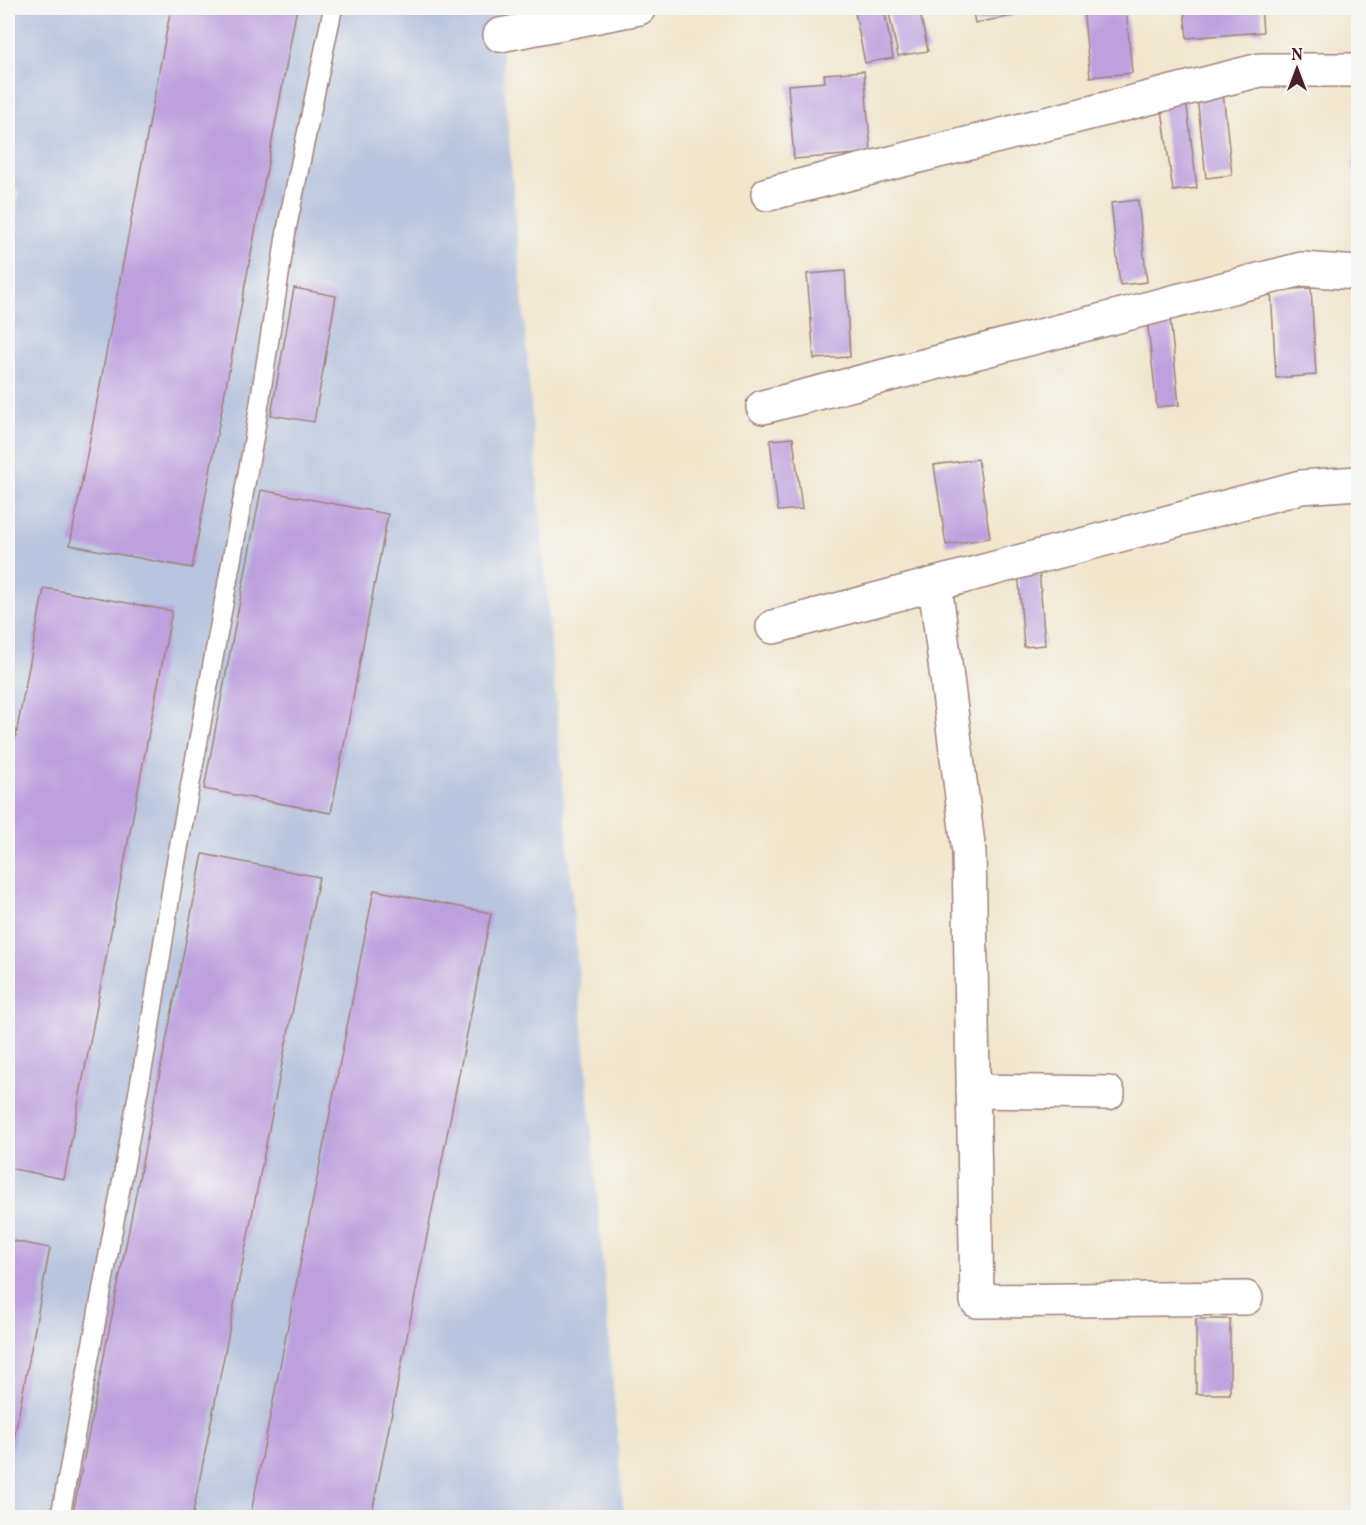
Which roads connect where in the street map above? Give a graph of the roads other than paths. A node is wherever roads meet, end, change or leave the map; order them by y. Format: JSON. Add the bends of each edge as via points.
{"nodes":[{"id":1,"x":333,"y":8,"type":"edge"},
{"id":2,"x":639,"y":8,"type":"edge"},
{"id":3,"x":500,"y":35,"type":"dead end"},
{"id":4,"x":1359,"y":69,"type":"edge"},
{"id":5,"x":768,"y":194,"type":"dead end"},
{"id":6,"x":1359,"y":273,"type":"edge"},
{"id":7,"x":763,"y":407,"type":"dead end"},
{"id":8,"x":1359,"y":483,"type":"edge"},
{"id":9,"x":935,"y":584,"type":"junction"},
{"id":10,"x":773,"y":627,"type":"dead end"},
{"id":11,"x":973,"y":1091,"type":"junction"},
{"id":12,"x":1108,"y":1093,"type":"dead end"},
{"id":13,"x":1246,"y":1298,"type":"dead end"},
{"id":14,"x":60,"y":1518,"type":"edge"}],
"edges":[{"from":1,"to":14,"type":"lane","via":[[287,227],[254,438]]},
{"from":2,"to":3,"type":"street"},
{"from":4,"to":5,"type":"street","via":[[1260,69]]},
{"from":6,"to":7,"type":"street","via":[[1302,269]]},
{"from":8,"to":9,"type":"street","via":[[1301,487]]},
{"from":9,"to":10,"type":"street"},
{"from":9,"to":11,"type":"street","via":[[969,852]]},
{"from":11,"to":12,"type":"street"},
{"from":11,"to":13,"type":"street","via":[[977,1301]]}]}
